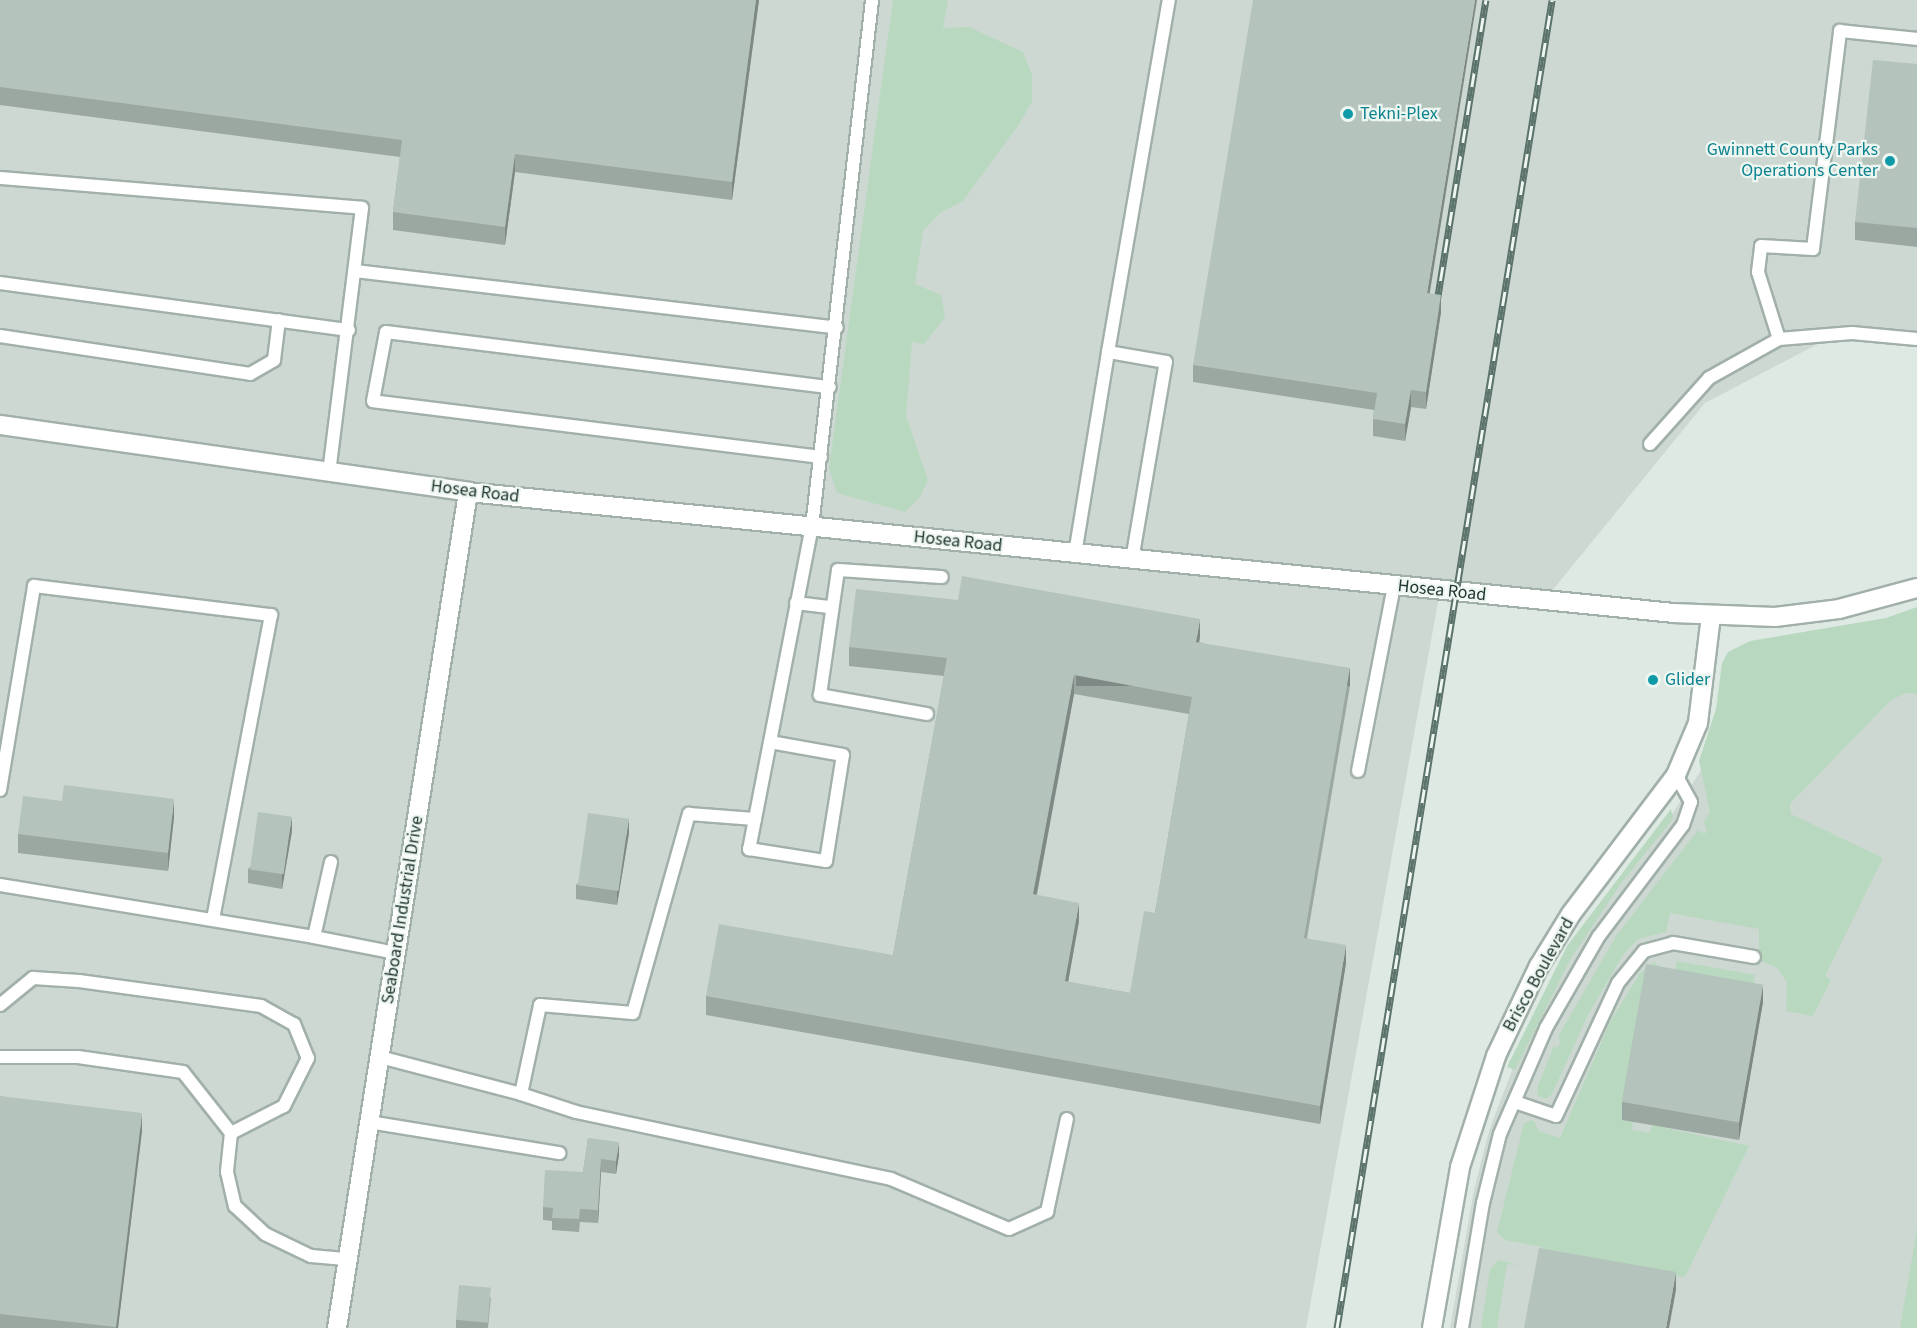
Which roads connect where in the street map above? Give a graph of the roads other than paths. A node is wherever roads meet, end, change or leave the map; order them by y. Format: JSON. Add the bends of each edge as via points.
{"nodes":[{"id":1,"x":872,"y":0,"type":"edge"},
{"id":2,"x":1169,"y":0,"type":"edge"},
{"id":3,"x":1917,"y":39,"type":"edge"},
{"id":4,"x":0,"y":177,"type":"edge"},
{"id":5,"x":355,"y":271,"type":"junction"},
{"id":6,"x":0,"y":283,"type":"edge"},
{"id":7,"x":279,"y":320,"type":"junction"},
{"id":8,"x":837,"y":328,"type":"junction"},
{"id":9,"x":349,"y":330,"type":"junction"},
{"id":10,"x":0,"y":336,"type":"edge"},
{"id":11,"x":1779,"y":339,"type":"junction"},
{"id":12,"x":1917,"y":339,"type":"edge"},
{"id":13,"x":1108,"y":352,"type":"junction"},
{"id":14,"x":830,"y":387,"type":"junction"},
{"id":15,"x":0,"y":425,"type":"edge"},
{"id":16,"x":1650,"y":444,"type":"dead end"},
{"id":17,"x":821,"y":457,"type":"junction"},
{"id":18,"x":329,"y":473,"type":"junction"},
{"id":19,"x":468,"y":492,"type":"junction"},
{"id":20,"x":812,"y":527,"type":"junction"},
{"id":21,"x":1075,"y":554,"type":"junction"},
{"id":22,"x":1132,"y":560,"type":"junction"},
{"id":23,"x":942,"y":577,"type":"dead end"},
{"id":24,"x":1394,"y":586,"type":"junction"},
{"id":25,"x":1917,"y":588,"type":"edge"},
{"id":26,"x":796,"y":603,"type":"junction"},
{"id":27,"x":831,"y":607,"type":"junction"},
{"id":28,"x":1711,"y":616,"type":"junction"},
{"id":29,"x":927,"y":714,"type":"dead end"},
{"id":30,"x":770,"y":742,"type":"junction"},
{"id":31,"x":1358,"y":771,"type":"dead end"},
{"id":32,"x":1676,"y":775,"type":"junction"},
{"id":33,"x":0,"y":790,"type":"edge"},
{"id":34,"x":755,"y":819,"type":"junction"},
{"id":35,"x":331,"y":862,"type":"dead end"},
{"id":36,"x":0,"y":885,"type":"edge"},
{"id":37,"x":213,"y":920,"type":"junction"},
{"id":38,"x":314,"y":937,"type":"junction"},
{"id":39,"x":396,"y":953,"type":"junction"},
{"id":40,"x":1754,"y":957,"type":"dead end"},
{"id":41,"x":0,"y":1005,"type":"edge"},
{"id":42,"x":0,"y":1057,"type":"edge"},
{"id":43,"x":380,"y":1057,"type":"junction"},
{"id":44,"x":521,"y":1094,"type":"junction"},
{"id":45,"x":1515,"y":1102,"type":"junction"},
{"id":46,"x":1067,"y":1119,"type":"dead end"},
{"id":47,"x":369,"y":1122,"type":"junction"},
{"id":48,"x":231,"y":1133,"type":"junction"},
{"id":49,"x":559,"y":1153,"type":"dead end"},
{"id":50,"x":348,"y":1259,"type":"junction"},
{"id":51,"x":337,"y":1328,"type":"edge"},
{"id":52,"x":1432,"y":1328,"type":"edge"},
{"id":53,"x":1462,"y":1328,"type":"edge"}],
"edges":[{"from":1,"to":8,"type":"lane"},
{"from":2,"to":13,"type":"lane"},
{"from":3,"to":11,"type":"lane","via":[[1840,31],[1813,249],[1761,246],[1758,272]]},
{"from":4,"to":5,"type":"lane","via":[[362,208]]},
{"from":5,"to":8,"type":"lane"},
{"from":5,"to":9,"type":"lane"},
{"from":6,"to":7,"type":"lane"},
{"from":7,"to":9,"type":"lane"},
{"from":7,"to":10,"type":"lane","via":[[274,360],[250,374]]},
{"from":8,"to":14,"type":"lane"},
{"from":9,"to":18,"type":"lane"},
{"from":11,"to":12,"type":"lane","via":[[1852,333]]},
{"from":11,"to":16,"type":"lane","via":[[1710,378]]},
{"from":13,"to":21,"type":"lane"},
{"from":13,"to":22,"type":"lane","via":[[1166,362]]},
{"from":14,"to":17,"type":"lane"},
{"from":14,"to":17,"type":"lane","via":[[386,332],[373,401]]},
{"from":15,"to":18,"type":"street","name":"Hosea Road"},
{"from":17,"to":20,"type":"lane"},
{"from":18,"to":19,"type":"street","name":"Hosea Road"},
{"from":19,"to":20,"type":"street","name":"Hosea Road"},
{"from":19,"to":39,"type":"street","name":"Seaboard Industrial Drive"},
{"from":20,"to":21,"type":"street","name":"Hosea Road"},
{"from":20,"to":26,"type":"lane"},
{"from":21,"to":22,"type":"street","name":"Hosea Road"},
{"from":22,"to":24,"type":"street","name":"Hosea Road"},
{"from":23,"to":27,"type":"lane","via":[[838,570]]},
{"from":24,"to":28,"type":"street","name":"Hosea Road"},
{"from":24,"to":31,"type":"lane"},
{"from":25,"to":28,"type":"street","name":"Hosea Road","via":[[1839,609],[1775,616]]},
{"from":26,"to":27,"type":"lane"},
{"from":26,"to":30,"type":"lane"},
{"from":27,"to":29,"type":"lane","via":[[820,695]]},
{"from":28,"to":32,"type":"street","name":"Brisco Boulevard","via":[[1698,723]]},
{"from":30,"to":34,"type":"lane"},
{"from":30,"to":34,"type":"lane","via":[[843,755],[826,861],[749,849]]},
{"from":32,"to":45,"type":"lane","via":[[1691,802],[1683,825],[1599,936],[1546,1028]]},
{"from":32,"to":52,"type":"street","name":"Brisco Boulevard","via":[[1572,914],[1539,966],[1496,1056],[1460,1167]]},
{"from":33,"to":37,"type":"lane","via":[[34,586],[271,615]]},
{"from":34,"to":44,"type":"lane","via":[[689,814],[633,1013],[540,1005]]},
{"from":35,"to":38,"type":"lane"},
{"from":36,"to":37,"type":"lane"},
{"from":37,"to":38,"type":"lane"},
{"from":38,"to":39,"type":"lane"},
{"from":39,"to":43,"type":"street","name":"Seaboard Industrial Drive"},
{"from":40,"to":45,"type":"lane","via":[[1673,943],[1644,951],[1618,983],[1556,1116]]},
{"from":41,"to":48,"type":"lane","via":[[33,978],[44,978],[261,1006],[294,1024],[308,1058],[284,1106]]},
{"from":42,"to":48,"type":"lane","via":[[78,1057],[183,1072]]},
{"from":43,"to":44,"type":"lane"},
{"from":43,"to":47,"type":"street","name":"Seaboard Industrial Drive"},
{"from":44,"to":46,"type":"lane","via":[[576,1112],[891,1179],[1009,1229],[1047,1212]]},
{"from":45,"to":53,"type":"lane","via":[[1500,1134],[1487,1186]]},
{"from":47,"to":49,"type":"lane"},
{"from":47,"to":50,"type":"street","name":"Seaboard Industrial Drive"},
{"from":48,"to":50,"type":"lane","via":[[227,1172],[235,1206],[264,1234],[311,1256]]},
{"from":50,"to":51,"type":"street","name":"Seaboard Industrial Drive"}]}
